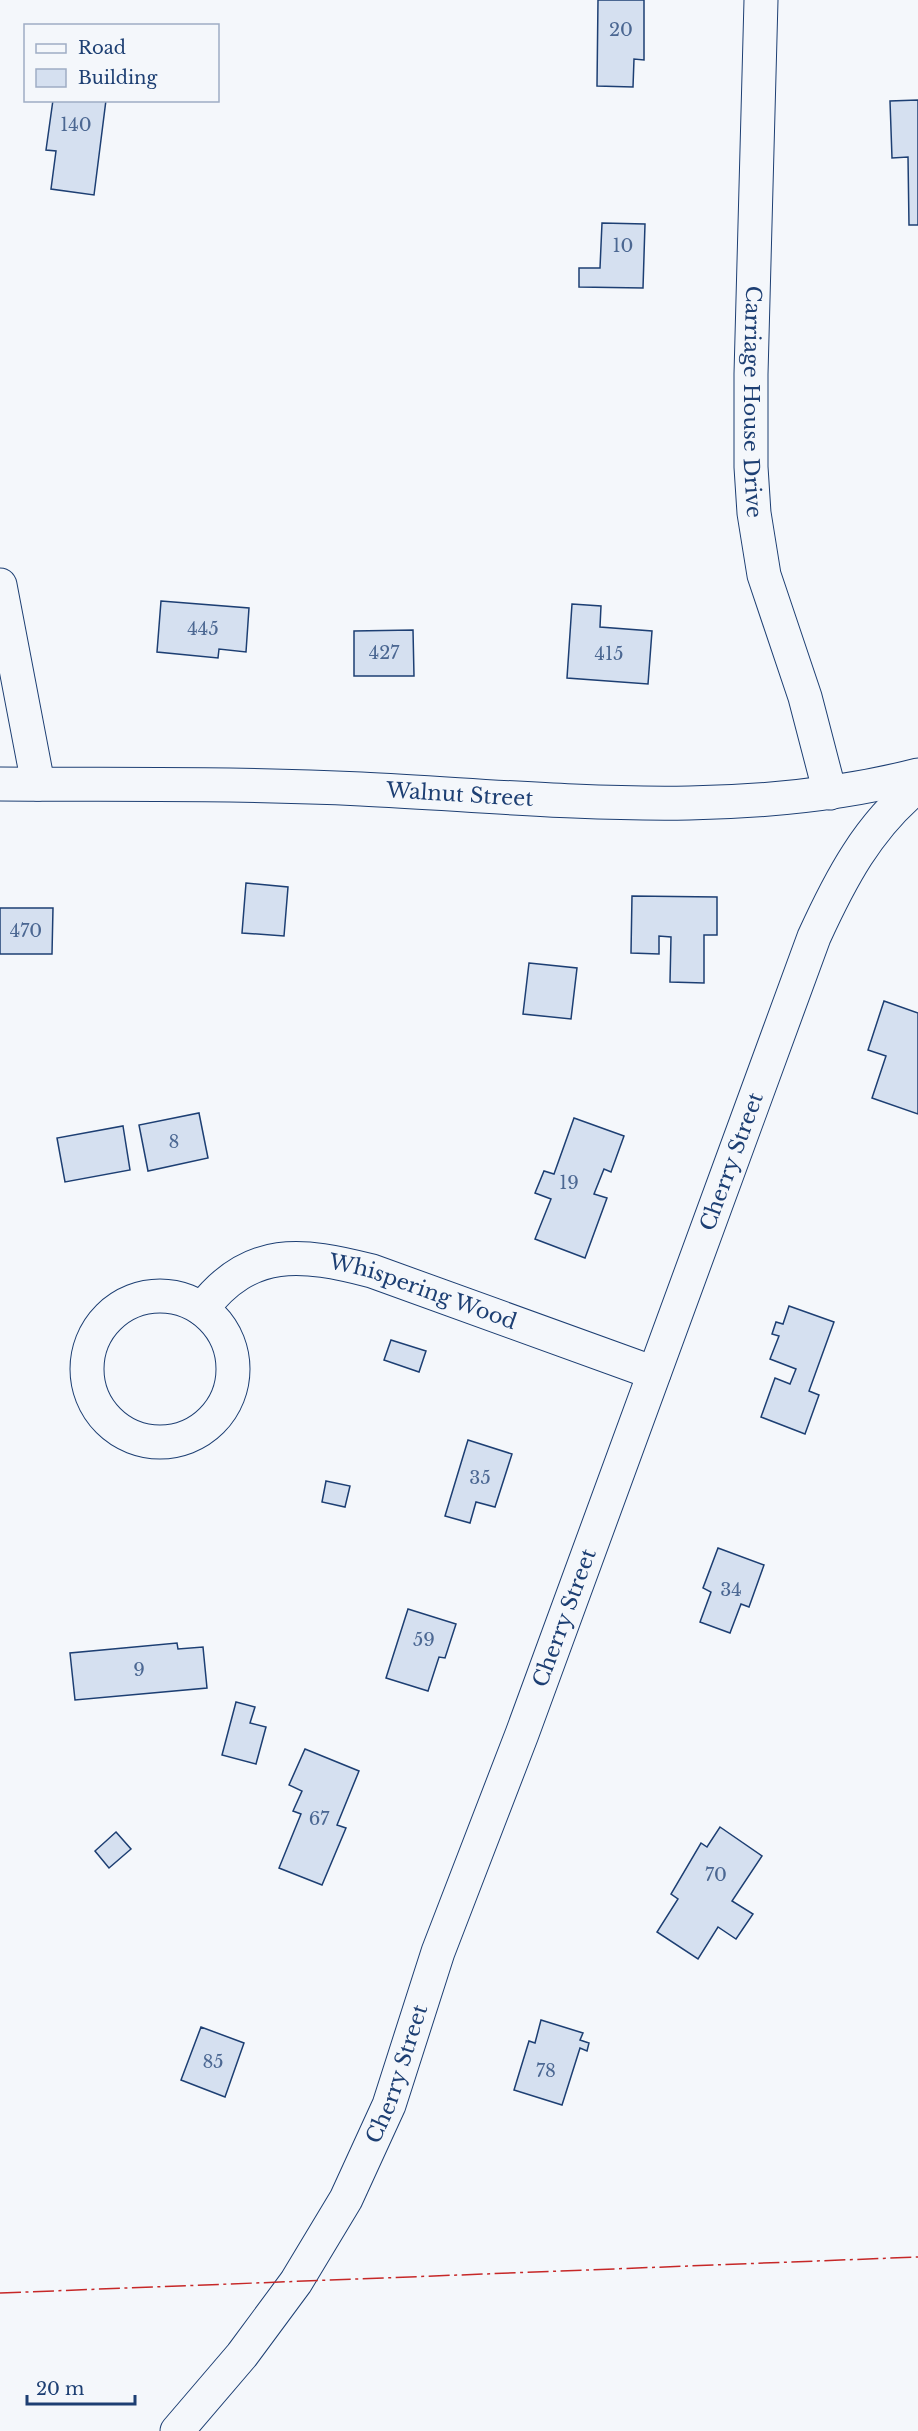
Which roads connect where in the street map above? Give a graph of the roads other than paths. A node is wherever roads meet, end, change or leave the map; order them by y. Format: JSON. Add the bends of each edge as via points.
{"nodes":[{"id":1,"x":761,"y":0,"type":"edge"},
{"id":2,"x":0,"y":585,"type":"edge"},
{"id":3,"x":918,"y":776,"type":"edge"},
{"id":4,"x":0,"y":784,"type":"edge"},
{"id":5,"x":38,"y":784,"type":"junction"},
{"id":6,"x":918,"y":786,"type":"edge"},
{"id":7,"x":830,"y":793,"type":"junction"},
{"id":8,"x":202,"y":1309,"type":"junction"},
{"id":9,"x":654,"y":1373,"type":"junction"},
{"id":10,"x":177,"y":2431,"type":"edge"}],
"edges":[{"from":1,"to":7,"type":"street","name":"Carriage House Drive","via":[[751,374],[750,467],[754,513],[770,596],[805,697]]},
{"from":2,"to":5,"type":"street"},
{"from":3,"to":7,"type":"street","name":"Walnut Street"},
{"from":4,"to":5,"type":"street","name":"Walnut Street"},
{"from":5,"to":7,"type":"street","name":"Walnut Street","via":[[359,788],[629,803],[727,802]]},
{"from":6,"to":9,"type":"street","name":"Cherry Street","via":[[894,805],[871,833],[818,928]]},
{"from":8,"to":8,"type":"street","via":[[179,1298],[147,1297],[118,1310],[100,1328],[89,1350],[89,1388],[100,1412],[118,1429],[141,1440],[166,1442],[191,1436],[220,1411],[230,1388],[232,1357],[220,1327]]},
{"from":8,"to":9,"type":"street","name":"Whispering Wood","via":[[238,1272],[255,1265],[278,1259],[324,1260],[372,1271]]},
{"from":9,"to":10,"type":"street","name":"Cherry Street","via":[[438,1952],[396,2085],[368,2152],[326,2235],[296,2282],[242,2355]]}]}
